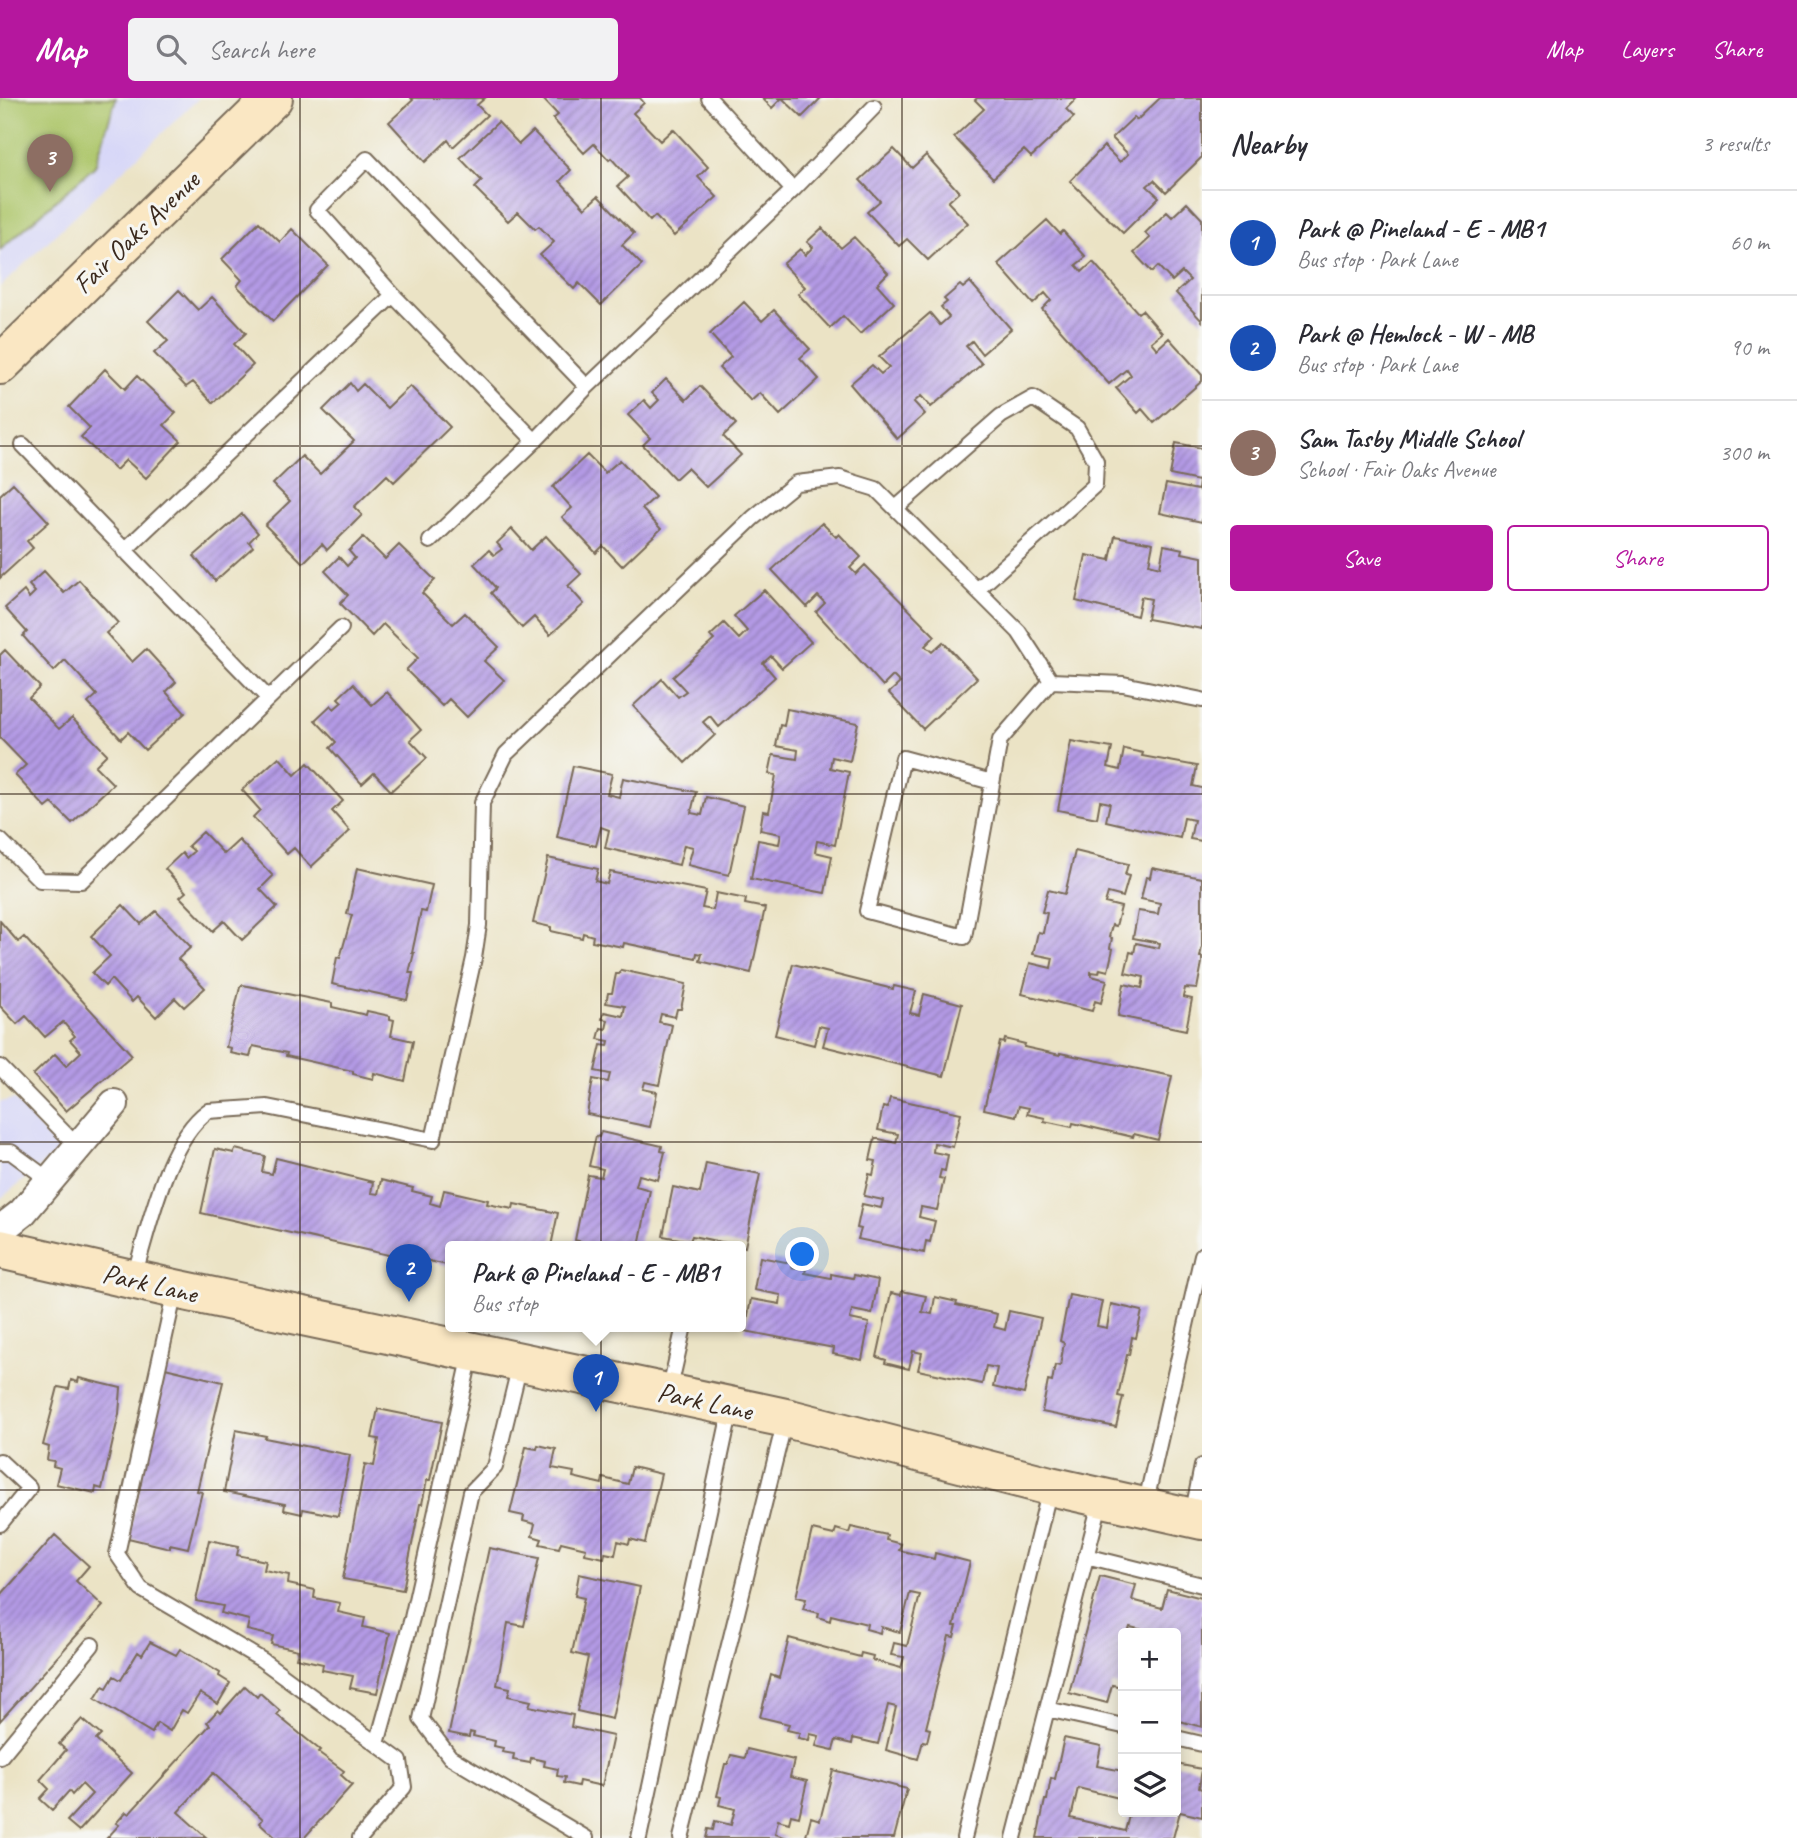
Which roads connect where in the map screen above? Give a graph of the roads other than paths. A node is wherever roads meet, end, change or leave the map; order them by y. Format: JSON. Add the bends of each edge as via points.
{"nodes":[{"id":1,"x":273,"y":98,"type":"edge"},
{"id":2,"x":709,"y":98,"type":"edge"},
{"id":3,"x":874,"y":107,"type":"dead end"},
{"id":4,"x":793,"y":190,"type":"junction"},
{"id":5,"x":393,"y":295,"type":"junction"},
{"id":6,"x":0,"y":365,"type":"edge"},
{"id":7,"x":587,"y":387,"type":"junction"},
{"id":8,"x":535,"y":441,"type":"junction"},
{"id":9,"x":23,"y":445,"type":"dead end"},
{"id":10,"x":896,"y":509,"type":"junction"},
{"id":11,"x":430,"y":541,"type":"dead end"},
{"id":12,"x":124,"y":551,"type":"junction"},
{"id":13,"x":977,"y":590,"type":"junction"},
{"id":14,"x":341,"y":628,"type":"dead end"},
{"id":15,"x":1051,"y":681,"type":"junction"},
{"id":16,"x":267,"y":697,"type":"junction"},
{"id":17,"x":1202,"y":700,"type":"edge"},
{"id":18,"x":992,"y":782,"type":"junction"},
{"id":19,"x":0,"y":840,"type":"edge"},
{"id":20,"x":0,"y":1067,"type":"edge"},
{"id":21,"x":114,"y":1104,"type":"dead end"},
{"id":22,"x":78,"y":1147,"type":"junction"},
{"id":23,"x":0,"y":1153,"type":"edge"},
{"id":24,"x":49,"y":1180,"type":"junction"},
{"id":25,"x":0,"y":1230,"type":"edge"},
{"id":26,"x":0,"y":1249,"type":"edge"},
{"id":27,"x":1202,"y":1255,"type":"edge"},
{"id":28,"x":133,"y":1280,"type":"junction"},
{"id":29,"x":175,"y":1289,"type":"junction"},
{"id":30,"x":683,"y":1332,"type":"edge"},
{"id":31,"x":472,"y":1352,"type":"junction"},
{"id":32,"x":520,"y":1363,"type":"junction"},
{"id":33,"x":668,"y":1393,"type":"junction"},
{"id":34,"x":732,"y":1407,"type":"junction"},
{"id":35,"x":786,"y":1418,"type":"junction"},
{"id":36,"x":0,"y":1461,"type":"edge"},
{"id":37,"x":1202,"y":1465,"type":"edge"},
{"id":38,"x":1050,"y":1486,"type":"junction"},
{"id":39,"x":1101,"y":1498,"type":"junction"},
{"id":40,"x":1145,"y":1507,"type":"junction"},
{"id":41,"x":1197,"y":1519,"type":"edge"},
{"id":42,"x":0,"y":1524,"type":"edge"},
{"id":43,"x":1086,"y":1556,"type":"junction"},
{"id":44,"x":1202,"y":1585,"type":"edge"},
{"id":45,"x":92,"y":1645,"type":"dead end"},
{"id":46,"x":1047,"y":1709,"type":"junction"},
{"id":47,"x":1118,"y":1725,"type":"edge"},
{"id":48,"x":1181,"y":1739,"type":"edge"},
{"id":49,"x":377,"y":1744,"type":"junction"},
{"id":50,"x":1202,"y":1744,"type":"edge"},
{"id":51,"x":0,"y":1757,"type":"edge"},
{"id":52,"x":360,"y":1838,"type":"edge"},
{"id":53,"x":586,"y":1838,"type":"edge"},
{"id":54,"x":639,"y":1838,"type":"edge"},
{"id":55,"x":681,"y":1838,"type":"edge"},
{"id":56,"x":964,"y":1838,"type":"edge"},
{"id":57,"x":1014,"y":1838,"type":"edge"}],
"edges":[{"from":1,"to":6,"type":"main road","name":"Fair Oaks Avenue"},
{"from":2,"to":4,"type":"lane"},
{"from":3,"to":4,"type":"lane"},
{"from":4,"to":7,"type":"lane"},
{"from":5,"to":7,"type":"lane","via":[[317,210],[367,159]]},
{"from":5,"to":8,"type":"lane"},
{"from":5,"to":12,"type":"lane"},
{"from":7,"to":8,"type":"lane"},
{"from":8,"to":11,"type":"lane"},
{"from":9,"to":12,"type":"lane"},
{"from":10,"to":13,"type":"lane"},
{"from":10,"to":13,"type":"lane","via":[[1001,416],[1033,398],[1077,428],[1096,461],[1095,485]]},
{"from":10,"to":28,"type":"lane","via":[[876,489],[840,478],[796,483],[752,518],[506,754],[482,803],[479,925],[433,1140],[267,1107],[208,1111],[171,1157]]},
{"from":12,"to":16,"type":"lane"},
{"from":13,"to":15,"type":"lane","via":[[1019,632]]},
{"from":14,"to":16,"type":"lane"},
{"from":15,"to":17,"type":"lane","via":[[1122,684]]},
{"from":15,"to":18,"type":"lane","via":[[1000,740]]},
{"from":16,"to":19,"type":"lane","via":[[81,881],[40,880]]},
{"from":18,"to":18,"type":"lane","via":[[964,937],[867,911],[903,758]]},
{"from":20,"to":22,"type":"lane"},
{"from":21,"to":22,"type":"street"},
{"from":22,"to":24,"type":"street"},
{"from":23,"to":24,"type":"lane","via":[[11,1152]]},
{"from":24,"to":25,"type":"street","via":[[22,1213]]},
{"from":26,"to":28,"type":"main road","name":"Park Lane"},
{"from":27,"to":40,"type":"lane"},
{"from":28,"to":29,"type":"main road","name":"Park Lane"},
{"from":29,"to":31,"type":"main road","name":"Park Lane"},
{"from":29,"to":49,"type":"lane","via":[[117,1554],[141,1589],[262,1660]]},
{"from":30,"to":33,"type":"lane"},
{"from":31,"to":32,"type":"main road","name":"Park Lane"},
{"from":31,"to":49,"type":"lane","via":[[412,1618]]},
{"from":32,"to":33,"type":"main road","name":"Park Lane"},
{"from":32,"to":53,"type":"lane","via":[[495,1467],[471,1492],[421,1720],[450,1757]]},
{"from":33,"to":34,"type":"main road","name":"Park Lane"},
{"from":34,"to":35,"type":"main road","name":"Park Lane"},
{"from":34,"to":54,"type":"lane"},
{"from":35,"to":38,"type":"main road","name":"Park Lane"},
{"from":35,"to":55,"type":"lane"},
{"from":36,"to":42,"type":"lane","via":[[29,1488]]},
{"from":37,"to":41,"type":"lane"},
{"from":38,"to":39,"type":"main road","name":"Park Lane"},
{"from":38,"to":56,"type":"lane"},
{"from":39,"to":40,"type":"main road","name":"Park Lane"},
{"from":39,"to":43,"type":"lane"},
{"from":40,"to":41,"type":"main road","name":"Park Lane"},
{"from":43,"to":44,"type":"lane"},
{"from":43,"to":46,"type":"lane"},
{"from":45,"to":51,"type":"lane"},
{"from":46,"to":47,"type":"lane"},
{"from":46,"to":57,"type":"lane"},
{"from":48,"to":50,"type":"lane"},
{"from":49,"to":52,"type":"lane","via":[[400,1761],[404,1787]]}]}
